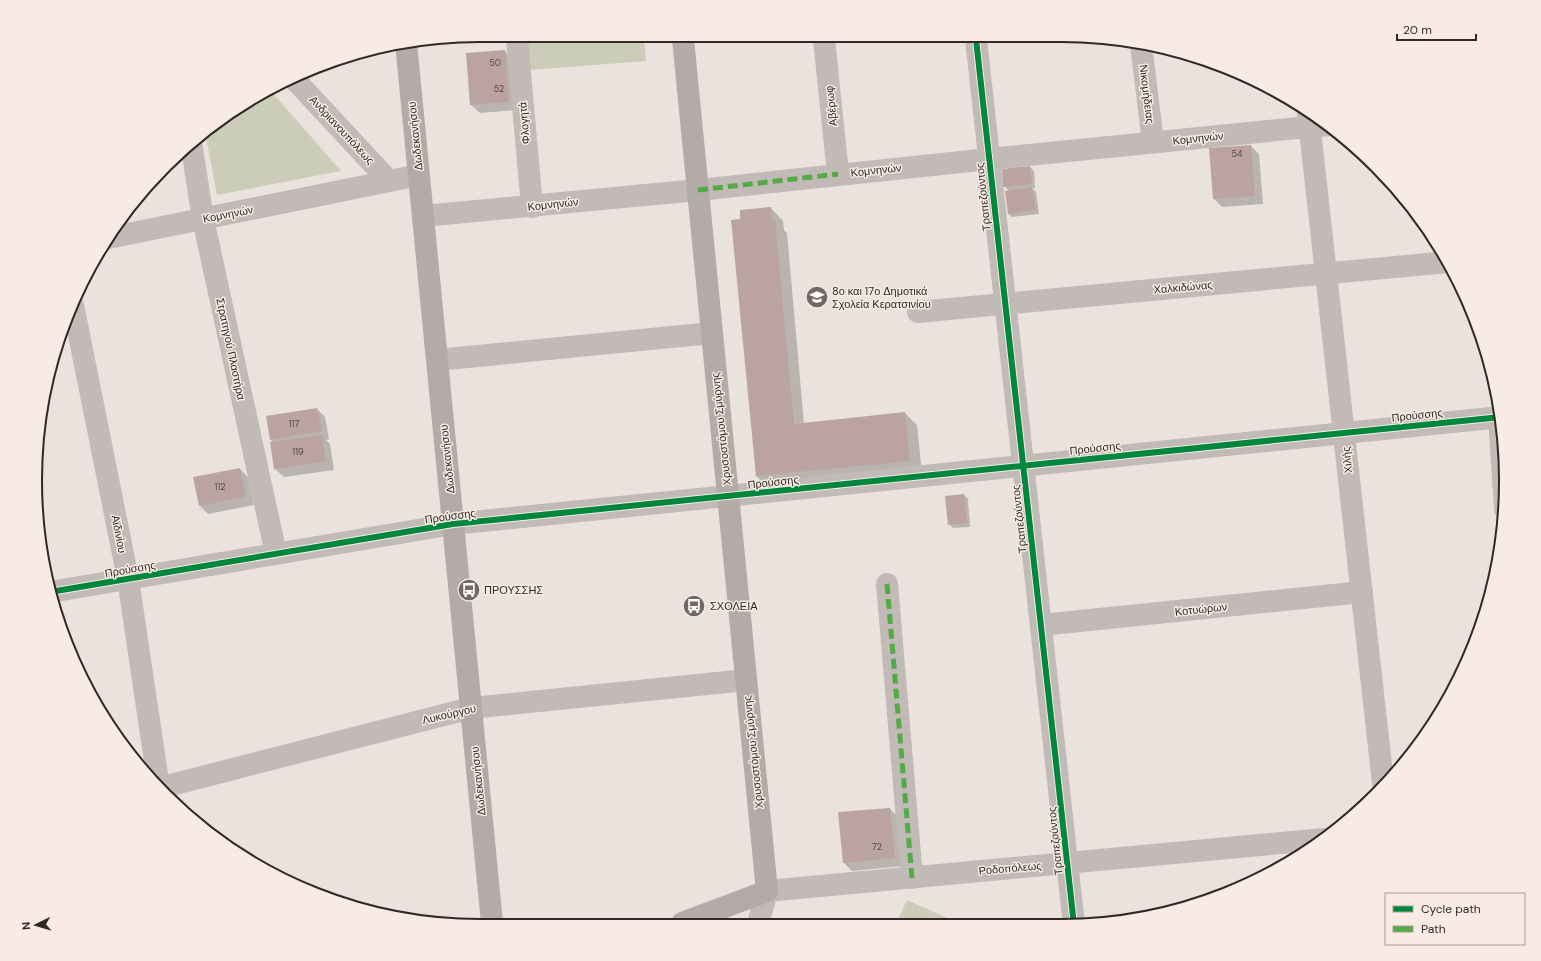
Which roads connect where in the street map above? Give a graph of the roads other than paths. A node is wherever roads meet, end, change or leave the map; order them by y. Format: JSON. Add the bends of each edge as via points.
{"nodes":[{"id":1,"x":517,"y":42,"type":"edge"},
{"id":2,"x":683,"y":42,"type":"edge"},
{"id":3,"x":824,"y":42,"type":"edge"},
{"id":4,"x":976,"y":42,"type":"edge"},
{"id":5,"x":407,"y":48,"type":"edge"},
{"id":6,"x":1142,"y":49,"type":"edge"},
{"id":7,"x":297,"y":82,"type":"edge"},
{"id":8,"x":1313,"y":122,"type":"edge"},
{"id":9,"x":1315,"y":124,"type":"edge"},
{"id":10,"x":1153,"y":142,"type":"junction"},
{"id":11,"x":192,"y":150,"type":"edge"},
{"id":12,"x":989,"y":158,"type":"junction"},
{"id":13,"x":838,"y":174,"type":"junction"},
{"id":14,"x":419,"y":175,"type":"junction"},
{"id":15,"x":389,"y":181,"type":"junction"},
{"id":16,"x":698,"y":190,"type":"junction"},
{"id":17,"x":532,"y":206,"type":"junction"},
{"id":18,"x":423,"y":216,"type":"junction"},
{"id":19,"x":203,"y":219,"type":"junction"},
{"id":20,"x":117,"y":236,"type":"edge"},
{"id":21,"x":1441,"y":263,"type":"edge"},
{"id":22,"x":1326,"y":273,"type":"junction"},
{"id":23,"x":1005,"y":304,"type":"junction"},
{"id":24,"x":918,"y":312,"type":"dead end"},
{"id":25,"x":75,"y":314,"type":"edge"},
{"id":26,"x":712,"y":333,"type":"junction"},
{"id":27,"x":437,"y":360,"type":"junction"},
{"id":28,"x":1494,"y":418,"type":"edge"},
{"id":29,"x":1344,"y":433,"type":"junction"},
{"id":30,"x":1023,"y":466,"type":"junction"},
{"id":31,"x":728,"y":496,"type":"junction"},
{"id":32,"x":453,"y":524,"type":"junction"},
{"id":33,"x":276,"y":554,"type":"junction"},
{"id":34,"x":128,"y":579,"type":"junction"},
{"id":35,"x":887,"y":584,"type":"dead end"},
{"id":36,"x":56,"y":591,"type":"edge"},
{"id":37,"x":1362,"y":592,"type":"junction"},
{"id":38,"x":1040,"y":625,"type":"junction"},
{"id":39,"x":746,"y":680,"type":"junction"},
{"id":40,"x":471,"y":708,"type":"junction"},
{"id":41,"x":157,"y":777,"type":"edge"},
{"id":42,"x":1382,"y":778,"type":"edge"},
{"id":43,"x":166,"y":786,"type":"edge"},
{"id":44,"x":1310,"y":840,"type":"edge"},
{"id":45,"x":1068,"y":863,"type":"junction"},
{"id":46,"x":912,"y":878,"type":"junction"},
{"id":47,"x":767,"y":891,"type":"junction"},
{"id":48,"x":492,"y":919,"type":"edge"},
{"id":49,"x":693,"y":919,"type":"edge"},
{"id":50,"x":759,"y":919,"type":"edge"},
{"id":51,"x":1073,"y":919,"type":"edge"}],
"edges":[{"from":1,"to":17,"type":"street","name":"Φλογητά"},
{"from":2,"to":16,"type":"street","name":"Χρυσοστόμου Σμύρνης"},
{"from":3,"to":13,"type":"street","name":"Αβέρωφ"},
{"from":4,"to":12,"type":"street","name":"Τραπεζούντος"},
{"from":5,"to":14,"type":"street","name":"Δωδεκανήσου"},
{"from":6,"to":10,"type":"street","name":"Νικομήδειας"},
{"from":7,"to":15,"type":"street","name":"Ανδριανουπόλεως"},
{"from":8,"to":10,"type":"street","name":"Κομνηνών"},
{"from":9,"to":22,"type":"street","name":"Χιλής"},
{"from":10,"to":12,"type":"street","name":"Κομνηνών"},
{"from":11,"to":19,"type":"street","name":"Στρατηγού Πλαστήρα"},
{"from":12,"to":13,"type":"street","name":"Κομνηνών"},
{"from":12,"to":23,"type":"street","name":"Τραπεζούντος"},
{"from":13,"to":16,"type":"street","name":"Κομνηνών"},
{"from":14,"to":15,"type":"street","name":"Κομνηνών"},
{"from":14,"to":18,"type":"street","name":"Δωδεκανήσου"},
{"from":15,"to":19,"type":"street","name":"Κομνηνών"},
{"from":16,"to":17,"type":"street","name":"Κομνηνών"},
{"from":16,"to":26,"type":"street","name":"Χρυσοστόμου Σμύρνης"},
{"from":17,"to":18,"type":"street","name":"Κομνηνών"},
{"from":18,"to":27,"type":"street","name":"Δωδεκανήσου"},
{"from":19,"to":20,"type":"street","name":"Κομνηνών"},
{"from":19,"to":33,"type":"street","name":"Στρατηγού Πλαστήρα"},
{"from":21,"to":22,"type":"street","name":"Χαλκιδώνας"},
{"from":22,"to":23,"type":"street","name":"Χαλκιδώνας"},
{"from":22,"to":29,"type":"street","name":"Χιλής"},
{"from":23,"to":24,"type":"street","name":"Χαλκιδώνας"},
{"from":23,"to":30,"type":"street","name":"Τραπεζούντος"},
{"from":25,"to":34,"type":"street","name":"Αϊδινίου"},
{"from":26,"to":27,"type":"street"},
{"from":26,"to":31,"type":"street","name":"Χρυσοστόμου Σμύρνης"},
{"from":27,"to":32,"type":"street","name":"Δωδεκανήσου"},
{"from":28,"to":29,"type":"street","name":"Προύσσης"},
{"from":29,"to":30,"type":"street","name":"Προύσσης"},
{"from":29,"to":37,"type":"street","name":"Χιλής"},
{"from":30,"to":31,"type":"street","name":"Προύσσης"},
{"from":30,"to":38,"type":"street","name":"Τραπεζούντος"},
{"from":31,"to":32,"type":"street","name":"Προύσσης"},
{"from":31,"to":39,"type":"street","name":"Χρυσοστόμου Σμύρνης"},
{"from":32,"to":33,"type":"street","name":"Προύσσης"},
{"from":32,"to":40,"type":"street","name":"Δωδεκανήσου"},
{"from":33,"to":34,"type":"street","name":"Προύσσης"},
{"from":34,"to":36,"type":"street","name":"Προύσσης"},
{"from":34,"to":41,"type":"street","name":"Αϊδινίου"},
{"from":35,"to":46,"type":"street"},
{"from":37,"to":38,"type":"street","name":"Κοτυώρων"},
{"from":37,"to":42,"type":"street","name":"Χιλής"},
{"from":38,"to":45,"type":"street","name":"Τραπεζούντος"},
{"from":39,"to":40,"type":"street","name":"Λυκούργου"},
{"from":39,"to":47,"type":"street","name":"Χρυσοστόμου Σμύρνης"},
{"from":40,"to":43,"type":"street","name":"Λυκούργου"},
{"from":40,"to":48,"type":"street","name":"Δωδεκανήσου"},
{"from":44,"to":45,"type":"street","name":"Ροδοπόλεως"},
{"from":45,"to":46,"type":"street","name":"Ροδοπόλεως"},
{"from":45,"to":51,"type":"street","name":"Τραπεζούντος"},
{"from":46,"to":47,"type":"street","name":"Ροδοπόλεως"},
{"from":47,"to":49,"type":"street"},
{"from":47,"to":50,"type":"street"}]}
